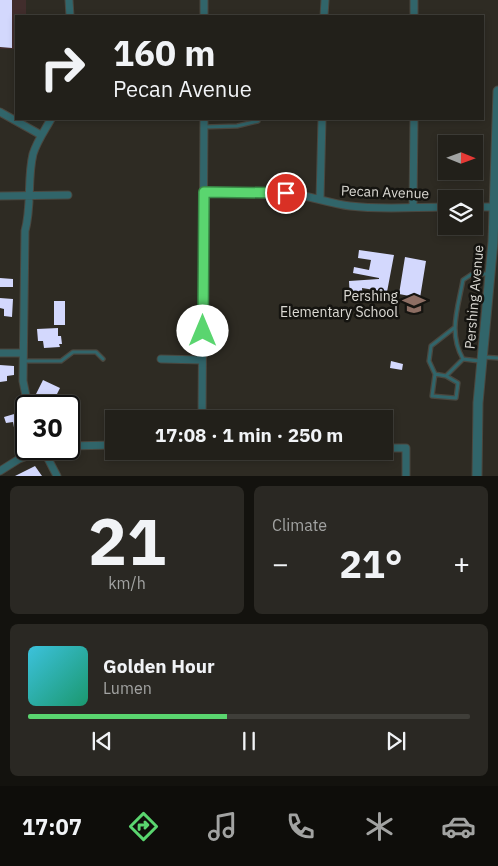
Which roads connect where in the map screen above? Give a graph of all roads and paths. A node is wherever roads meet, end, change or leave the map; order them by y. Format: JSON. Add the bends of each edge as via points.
{"nodes":[{"id":1,"x":69,"y":0,"type":"edge"},
{"id":2,"x":204,"y":0,"type":"edge"},
{"id":3,"x":325,"y":0,"type":"edge"},
{"id":4,"x":414,"y":0,"type":"edge"},
{"id":5,"x":70,"y":15,"type":"edge"},
{"id":6,"x":204,"y":15,"type":"edge"},
{"id":7,"x":324,"y":15,"type":"edge"},
{"id":8,"x":414,"y":15,"type":"edge"},
{"id":9,"x":498,"y":91,"type":"edge"},
{"id":10,"x":0,"y":112,"type":"edge"},
{"id":11,"x":50,"y":120,"type":"edge"},
{"id":12,"x":204,"y":120,"type":"edge"},
{"id":13,"x":322,"y":120,"type":"edge"},
{"id":14,"x":414,"y":120,"type":"edge"},
{"id":15,"x":258,"y":121,"type":"dead end"},
{"id":16,"x":204,"y":127,"type":"junction"},
{"id":17,"x":41,"y":135,"type":"junction"},
{"id":18,"x":204,"y":192,"type":"junction"},
{"id":19,"x":68,"y":195,"type":"dead end"},
{"id":20,"x":0,"y":196,"type":"edge"},
{"id":21,"x":29,"y":196,"type":"junction"},
{"id":22,"x":320,"y":199,"type":"junction"},
{"id":23,"x":413,"y":207,"type":"junction"},
{"id":24,"x":438,"y":207,"type":"edge"},
{"id":25,"x":483,"y":207,"type":"edge"},
{"id":26,"x":493,"y":207,"type":"junction"},
{"id":27,"x":495,"y":242,"type":"edge"},
{"id":28,"x":490,"y":274,"type":"junction"},
{"id":29,"x":454,"y":327,"type":"junction"},
{"id":30,"x":0,"y":353,"type":"edge"},
{"id":31,"x":23,"y":357,"type":"junction"},
{"id":32,"x":498,"y":358,"type":"edge"},
{"id":33,"x":103,"y":359,"type":"dead end"},
{"id":34,"x":161,"y":359,"type":"dead end"},
{"id":35,"x":463,"y":359,"type":"junction"},
{"id":36,"x":482,"y":359,"type":"junction"},
{"id":37,"x":202,"y":360,"type":"junction"},
{"id":38,"x":435,"y":374,"type":"junction"},
{"id":39,"x":446,"y":376,"type":"junction"},
{"id":40,"x":25,"y":395,"type":"edge"},
{"id":41,"x":202,"y":410,"type":"edge"},
{"id":42,"x":80,"y":446,"type":"edge"},
{"id":43,"x":105,"y":446,"type":"edge"},
{"id":44,"x":393,"y":448,"type":"edge"},
{"id":45,"x":17,"y":460,"type":"edge"},
{"id":46,"x":49,"y":460,"type":"edge"},
{"id":47,"x":0,"y":471,"type":"edge"},
{"id":48,"x":57,"y":476,"type":"edge"},
{"id":49,"x":406,"y":476,"type":"edge"},
{"id":50,"x":477,"y":476,"type":"edge"}],
"edges":[{"from":1,"to":5,"type":"street"},
{"from":2,"to":6,"type":"street"},
{"from":3,"to":7,"type":"street"},
{"from":4,"to":8,"type":"street"},
{"from":9,"to":26,"type":"street","name":"Pershing Avenue"},
{"from":10,"to":17,"type":"street"},
{"from":11,"to":17,"type":"street"},
{"from":12,"to":16,"type":"street"},
{"from":13,"to":22,"type":"street"},
{"from":14,"to":23,"type":"street"},
{"from":15,"to":16,"type":"lane","via":[[237,126]]},
{"from":16,"to":18,"type":"street"},
{"from":17,"to":21,"type":"street","via":[[33,157]]},
{"from":18,"to":22,"type":"street","name":"Pecan Avenue","via":[[286,193]]},
{"from":18,"to":37,"type":"street"},
{"from":19,"to":21,"type":"street"},
{"from":20,"to":21,"type":"street"},
{"from":21,"to":31,"type":"street","via":[[24,232]]},
{"from":22,"to":23,"type":"street","name":"Pecan Avenue","via":[[360,207]]},
{"from":23,"to":24,"type":"street","name":"Pecan Avenue"},
{"from":25,"to":26,"type":"street"},
{"from":26,"to":27,"type":"street","name":"Pershing Avenue"},
{"from":27,"to":28,"type":"street","name":"Pershing Avenue"},
{"from":28,"to":29,"type":"lane","via":[[472,274],[464,280]]},
{"from":28,"to":36,"type":"street","name":"Pershing Avenue"},
{"from":29,"to":35,"type":"lane","via":[[457,348]]},
{"from":29,"to":38,"type":"lane","via":[[431,346],[429,361]]},
{"from":30,"to":31,"type":"street"},
{"from":31,"to":33,"type":"lane","via":[[61,361],[80,351],[96,352]]},
{"from":31,"to":40,"type":"street"},
{"from":32,"to":36,"type":"lane"},
{"from":34,"to":37,"type":"street"},
{"from":35,"to":36,"type":"lane"},
{"from":35,"to":39,"type":"lane"},
{"from":36,"to":50,"type":"street","name":"Pershing Avenue"},
{"from":37,"to":41,"type":"street"},
{"from":38,"to":39,"type":"lane"},
{"from":38,"to":39,"type":"lane","via":[[432,396],[456,398],[458,383]]},
{"from":42,"to":43,"type":"street"},
{"from":44,"to":49,"type":"street","via":[[406,448]]},
{"from":45,"to":47,"type":"street"},
{"from":46,"to":48,"type":"street"}]}
